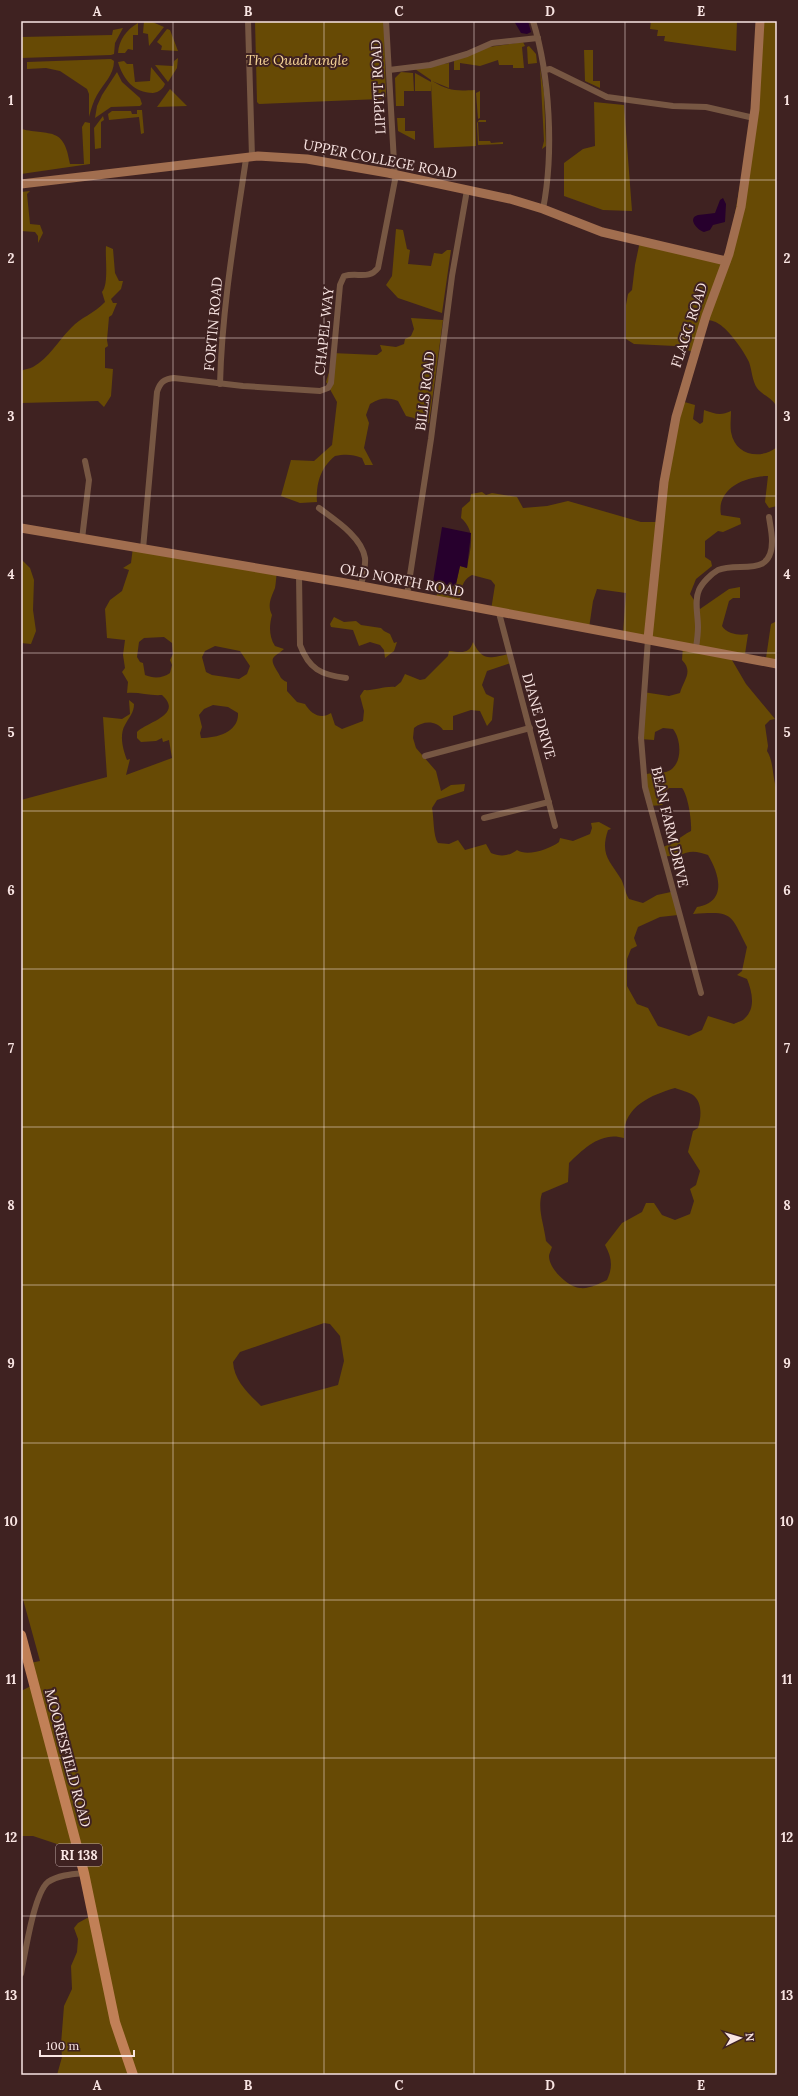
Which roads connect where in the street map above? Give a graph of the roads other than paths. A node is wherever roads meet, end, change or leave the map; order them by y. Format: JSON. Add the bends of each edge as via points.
{"nodes":[{"id":1,"x":248,"y":21,"type":"edge"},
{"id":2,"x":386,"y":21,"type":"edge"},
{"id":3,"x":533,"y":21,"type":"edge"},
{"id":4,"x":760,"y":21,"type":"edge"},
{"id":5,"x":538,"y":38,"type":"junction"},
{"id":6,"x":389,"y":70,"type":"junction"},
{"id":7,"x":545,"y":70,"type":"junction"},
{"id":8,"x":754,"y":118,"type":"junction"},
{"id":9,"x":249,"y":158,"type":"junction"},
{"id":10,"x":395,"y":175,"type":"junction"},
{"id":11,"x":21,"y":184,"type":"edge"},
{"id":12,"x":467,"y":190,"type":"junction"},
{"id":13,"x":543,"y":209,"type":"junction"},
{"id":14,"x":726,"y":261,"type":"junction"},
{"id":15,"x":220,"y":384,"type":"junction"},
{"id":16,"x":85,"y":461,"type":"dead end"},
{"id":17,"x":320,"y":508,"type":"dead end"},
{"id":18,"x":769,"y":517,"type":"dead end"},
{"id":19,"x":21,"y":528,"type":"edge"},
{"id":20,"x":82,"y":539,"type":"junction"},
{"id":21,"x":142,"y":549,"type":"junction"},
{"id":22,"x":299,"y":575,"type":"junction"},
{"id":23,"x":361,"y":586,"type":"junction"},
{"id":24,"x":407,"y":596,"type":"junction"},
{"id":25,"x":499,"y":613,"type":"junction"},
{"id":26,"x":648,"y":639,"type":"junction"},
{"id":27,"x":696,"y":648,"type":"junction"},
{"id":28,"x":777,"y":664,"type":"edge"},
{"id":29,"x":346,"y":678,"type":"dead end"},
{"id":30,"x":530,"y":728,"type":"junction"},
{"id":31,"x":424,"y":756,"type":"dead end"},
{"id":32,"x":549,"y":802,"type":"junction"},
{"id":33,"x":484,"y":818,"type":"dead end"},
{"id":34,"x":555,"y":826,"type":"dead end"},
{"id":35,"x":701,"y":993,"type":"dead end"},
{"id":36,"x":21,"y":1635,"type":"edge"},
{"id":37,"x":84,"y":1873,"type":"junction"},
{"id":38,"x":21,"y":1974,"type":"edge"},
{"id":39,"x":133,"y":2075,"type":"edge"}],
"edges":[{"from":1,"to":9,"type":"street","name":"FORTIN ROAD"},
{"from":2,"to":6,"type":"street","name":"LIPPITT ROAD"},
{"from":3,"to":5,"type":"street"},
{"from":4,"to":8,"type":"street","name":"FLAGG ROAD"},
{"from":5,"to":6,"type":"street","via":[[492,43],[430,66]]},
{"from":5,"to":7,"type":"street"},
{"from":6,"to":10,"type":"street","name":"LIPPITT ROAD"},
{"from":7,"to":8,"type":"street","via":[[550,69],[607,97],[716,109]]},
{"from":7,"to":13,"type":"street","via":[[549,147]]},
{"from":8,"to":14,"type":"street","name":"FLAGG ROAD","via":[[737,228]]},
{"from":9,"to":10,"type":"street","name":"UPPER COLLEGE ROAD","via":[[296,157]]},
{"from":9,"to":11,"type":"street","name":"UPPER COLLEGE ROAD"},
{"from":9,"to":15,"type":"street","name":"FORTIN ROAD","via":[[225,309]]},
{"from":10,"to":12,"type":"street","name":"UPPER COLLEGE ROAD"},
{"from":10,"to":15,"type":"street","name":"CHAPEL WAY","via":[[378,268],[368,275],[344,276],[340,284],[331,384],[328,388],[316,390]]},
{"from":12,"to":13,"type":"street","name":"UPPER COLLEGE ROAD"},
{"from":12,"to":24,"type":"street","name":"BILLS ROAD","via":[[450,289]]},
{"from":13,"to":14,"type":"street","name":"UPPER COLLEGE ROAD","via":[[602,232]]},
{"from":14,"to":26,"type":"street","name":"FLAGG ROAD","via":[[706,316],[676,416],[664,482]]},
{"from":15,"to":21,"type":"street","name":"FORTIN ROAD","via":[[174,378],[165,379],[159,385]]},
{"from":16,"to":20,"type":"street","via":[[89,480]]},
{"from":17,"to":23,"type":"street","via":[[336,520],[362,547],[365,559]]},
{"from":18,"to":27,"type":"street","via":[[772,541],[770,554],[762,564],[752,568],[719,570],[698,590]]},
{"from":19,"to":20,"type":"street","name":"OLD NORTH ROAD"},
{"from":20,"to":21,"type":"street","name":"OLD NORTH ROAD"},
{"from":21,"to":22,"type":"street","name":"OLD NORTH ROAD"},
{"from":22,"to":23,"type":"street","name":"OLD NORTH ROAD"},
{"from":22,"to":29,"type":"street","via":[[300,645],[304,655],[318,671],[327,676]]},
{"from":23,"to":24,"type":"street","name":"OLD NORTH ROAD"},
{"from":24,"to":25,"type":"street","name":"OLD NORTH ROAD"},
{"from":25,"to":26,"type":"street","name":"OLD NORTH ROAD"},
{"from":25,"to":30,"type":"street","name":"DIANE DRIVE"},
{"from":26,"to":27,"type":"street","name":"OLD NORTH ROAD"},
{"from":26,"to":35,"type":"street","name":"BEAN FARM DRIVE","via":[[641,738],[644,781]]},
{"from":27,"to":28,"type":"street","name":"OLD NORTH ROAD"},
{"from":30,"to":31,"type":"street"},
{"from":30,"to":32,"type":"street","name":"DIANE DRIVE"},
{"from":32,"to":33,"type":"street"},
{"from":32,"to":34,"type":"street","name":"DIANE DRIVE"},
{"from":36,"to":37,"type":"main road","name":"MOORESFIELD ROAD","number":"RI 138"},
{"from":37,"to":38,"type":"street","via":[[56,1878],[42,1889]]},
{"from":37,"to":39,"type":"main road","name":"MOORESFIELD ROAD","number":"RI 138","via":[[115,2022]]}]}
